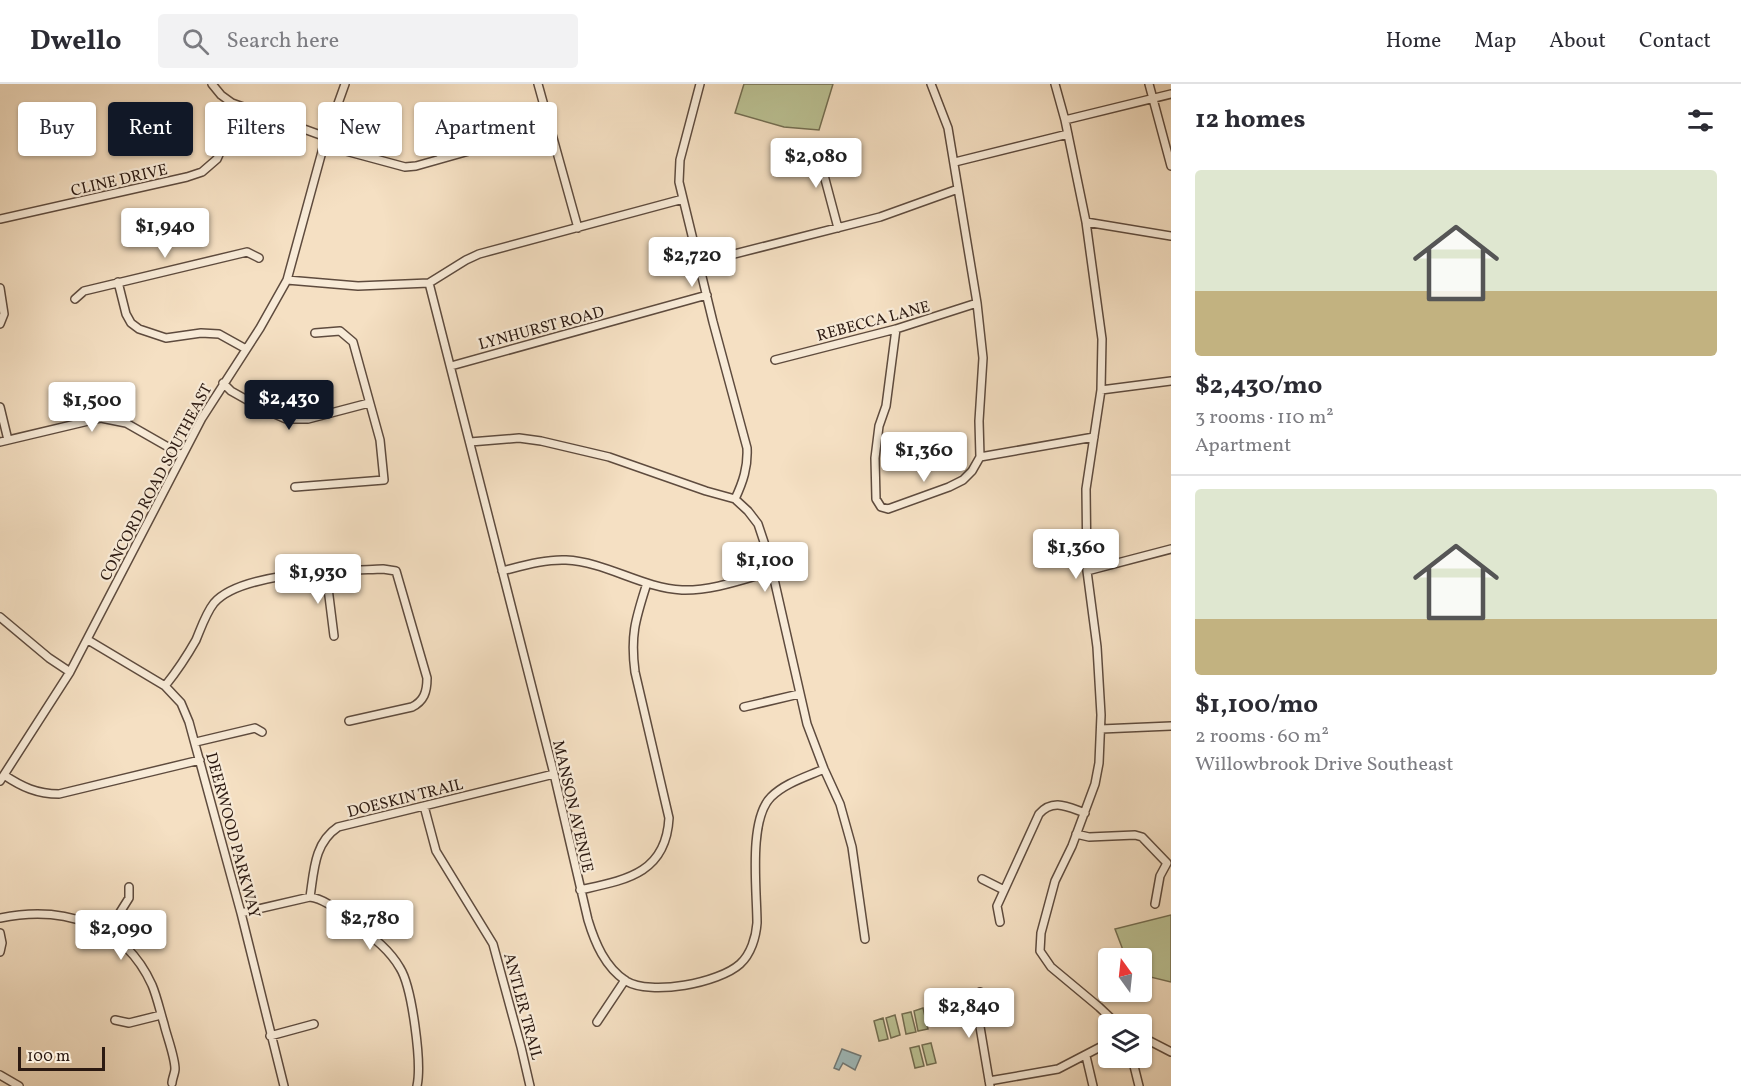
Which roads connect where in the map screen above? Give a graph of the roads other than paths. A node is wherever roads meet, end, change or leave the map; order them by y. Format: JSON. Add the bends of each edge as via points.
{"nodes":[{"id":1,"x":212,"y":84,"type":"edge"},
{"id":2,"x":345,"y":84,"type":"edge"},
{"id":3,"x":538,"y":84,"type":"edge"},
{"id":4,"x":700,"y":84,"type":"edge"},
{"id":5,"x":931,"y":84,"type":"edge"},
{"id":6,"x":1055,"y":84,"type":"edge"},
{"id":7,"x":1149,"y":84,"type":"edge"},
{"id":8,"x":1171,"y":94,"type":"edge"},
{"id":9,"x":1152,"y":98,"type":"junction"},
{"id":10,"x":231,"y":102,"type":"edge"},
{"id":11,"x":339,"y":102,"type":"edge"},
{"id":12,"x":543,"y":102,"type":"edge"},
{"id":13,"x":1065,"y":120,"type":"junction"},
{"id":14,"x":1068,"y":134,"type":"junction"},
{"id":15,"x":801,"y":144,"type":"dead end"},
{"id":16,"x":557,"y":153,"type":"edge"},
{"id":17,"x":218,"y":156,"type":"edge"},
{"id":18,"x":321,"y":156,"type":"edge"},
{"id":19,"x":364,"y":156,"type":"edge"},
{"id":20,"x":445,"y":156,"type":"edge"},
{"id":21,"x":441,"y":157,"type":"joint"},
{"id":22,"x":955,"y":162,"type":"junction"},
{"id":23,"x":1171,"y":166,"type":"edge"},
{"id":24,"x":958,"y":189,"type":"junction"},
{"id":25,"x":683,"y":199,"type":"junction"},
{"id":26,"x":0,"y":219,"type":"edge"},
{"id":27,"x":1086,"y":222,"type":"junction"},
{"id":28,"x":578,"y":228,"type":"junction"},
{"id":29,"x":838,"y":228,"type":"junction"},
{"id":30,"x":1171,"y":236,"type":"edge"},
{"id":31,"x":259,"y":258,"type":"dead end"},
{"id":32,"x":699,"y":263,"type":"junction"},
{"id":33,"x":287,"y":280,"type":"junction"},
{"id":34,"x":118,"y":282,"type":"junction"},
{"id":35,"x":429,"y":282,"type":"junction"},
{"id":36,"x":0,"y":288,"type":"edge"},
{"id":37,"x":707,"y":295,"type":"junction"},
{"id":38,"x":75,"y":299,"type":"dead end"},
{"id":39,"x":977,"y":303,"type":"junction"},
{"id":40,"x":0,"y":324,"type":"edge"},
{"id":41,"x":896,"y":329,"type":"junction"},
{"id":42,"x":315,"y":333,"type":"dead end"},
{"id":43,"x":246,"y":349,"type":"junction"},
{"id":44,"x":775,"y":360,"type":"dead end"},
{"id":45,"x":451,"y":366,"type":"junction"},
{"id":46,"x":1171,"y":381,"type":"edge"},
{"id":47,"x":223,"y":383,"type":"junction"},
{"id":48,"x":1101,"y":390,"type":"junction"},
{"id":49,"x":369,"y":403,"type":"junction"},
{"id":50,"x":0,"y":407,"type":"edge"},
{"id":51,"x":1094,"y":437,"type":"junction"},
{"id":52,"x":8,"y":440,"type":"junction"},
{"id":53,"x":0,"y":442,"type":"edge"},
{"id":54,"x":470,"y":442,"type":"junction"},
{"id":55,"x":182,"y":455,"type":"junction"},
{"id":56,"x":980,"y":457,"type":"junction"},
{"id":57,"x":295,"y":487,"type":"dead end"},
{"id":58,"x":735,"y":499,"type":"junction"},
{"id":59,"x":1171,"y":549,"type":"edge"},
{"id":60,"x":502,"y":571,"type":"junction"},
{"id":61,"x":773,"y":571,"type":"junction"},
{"id":62,"x":1087,"y":571,"type":"junction"},
{"id":63,"x":326,"y":572,"type":"junction"},
{"id":64,"x":647,"y":582,"type":"junction"},
{"id":65,"x":1,"y":620,"type":"edge"},
{"id":66,"x":334,"y":636,"type":"dead end"},
{"id":67,"x":88,"y":640,"type":"junction"},
{"id":68,"x":70,"y":672,"type":"junction"},
{"id":69,"x":165,"y":686,"type":"junction"},
{"id":70,"x":799,"y":694,"type":"junction"},
{"id":71,"x":744,"y":707,"type":"dead end"},
{"id":72,"x":349,"y":721,"type":"dead end"},
{"id":73,"x":1171,"y":726,"type":"edge"},
{"id":74,"x":1101,"y":729,"type":"junction"},
{"id":75,"x":262,"y":732,"type":"dead end"},
{"id":76,"x":196,"y":741,"type":"junction"},
{"id":77,"x":200,"y":760,"type":"junction"},
{"id":78,"x":824,"y":770,"type":"junction"},
{"id":79,"x":554,"y":774,"type":"junction"},
{"id":80,"x":2,"y":778,"type":"edge"},
{"id":81,"x":424,"y":806,"type":"junction"},
{"id":82,"x":1085,"y":813,"type":"junction"},
{"id":83,"x":1076,"y":834,"type":"junction"},
{"id":84,"x":1169,"y":862,"type":"edge"},
{"id":85,"x":982,"y":879,"type":"dead end"},
{"id":86,"x":129,"y":887,"type":"dead end"},
{"id":87,"x":1004,"y":890,"type":"junction"},
{"id":88,"x":580,"y":891,"type":"junction"},
{"id":89,"x":310,"y":897,"type":"junction"},
{"id":90,"x":1155,"y":904,"type":"dead end"},
{"id":91,"x":241,"y":913,"type":"junction"},
{"id":92,"x":0,"y":918,"type":"edge"},
{"id":93,"x":1000,"y":922,"type":"dead end"},
{"id":94,"x":0,"y":933,"type":"edge"},
{"id":95,"x":107,"y":933,"type":"junction"},
{"id":96,"x":866,"y":939,"type":"dead end"},
{"id":97,"x":0,"y":952,"type":"edge"},
{"id":98,"x":626,"y":980,"type":"junction"},
{"id":99,"x":980,"y":992,"type":"dead end"},
{"id":100,"x":1106,"y":1014,"type":"edge"},
{"id":101,"x":161,"y":1015,"type":"junction"},
{"id":102,"x":115,"y":1020,"type":"dead end"},
{"id":103,"x":597,"y":1022,"type":"dead end"},
{"id":104,"x":314,"y":1024,"type":"dead end"},
{"id":105,"x":270,"y":1036,"type":"junction"},
{"id":106,"x":1152,"y":1042,"type":"edge"},
{"id":107,"x":1098,"y":1049,"type":"edge"},
{"id":108,"x":1171,"y":1052,"type":"edge"},
{"id":109,"x":1086,"y":1056,"type":"junction"},
{"id":110,"x":1134,"y":1068,"type":"edge"},
{"id":111,"x":0,"y":1075,"type":"edge"},
{"id":112,"x":172,"y":1083,"type":"dead end"},
{"id":113,"x":990,"y":1084,"type":"edge"},
{"id":114,"x":19,"y":1086,"type":"edge"},
{"id":115,"x":284,"y":1086,"type":"edge"},
{"id":116,"x":417,"y":1086,"type":"edge"},
{"id":117,"x":530,"y":1086,"type":"edge"},
{"id":118,"x":1093,"y":1086,"type":"edge"},
{"id":119,"x":1139,"y":1086,"type":"edge"}],
"edges":[{"from":1,"to":10,"type":"street"},
{"from":2,"to":11,"type":"street","name":"CONCORD ROAD SOUTHEAST"},
{"from":3,"to":12,"type":"street"},
{"from":4,"to":25,"type":"street","via":[[680,160]]},
{"from":5,"to":22,"type":"street","via":[[948,128]]},
{"from":6,"to":13,"type":"street"},
{"from":7,"to":9,"type":"street"},
{"from":8,"to":9,"type":"street"},
{"from":9,"to":13,"type":"street"},
{"from":9,"to":23,"type":"street"},
{"from":13,"to":14,"type":"street"},
{"from":14,"to":22,"type":"street"},
{"from":14,"to":27,"type":"street"},
{"from":15,"to":29,"type":"street","via":[[821,164]]},
{"from":16,"to":28,"type":"street"},
{"from":17,"to":26,"type":"street","name":"CLINE DRIVE","via":[[202,172]]},
{"from":18,"to":33,"type":"street","name":"CONCORD ROAD SOUTHEAST"},
{"from":19,"to":21,"type":"street","via":[[405,167]]},
{"from":20,"to":21,"type":"street"},
{"from":22,"to":24,"type":"street"},
{"from":24,"to":29,"type":"street"},
{"from":24,"to":39,"type":"street"},
{"from":25,"to":28,"type":"street"},
{"from":25,"to":32,"type":"street"},
{"from":27,"to":30,"type":"street"},
{"from":27,"to":48,"type":"street","via":[[1102,339]]},
{"from":28,"to":35,"type":"street","via":[[479,254]]},
{"from":29,"to":32,"type":"street"},
{"from":31,"to":34,"type":"street","via":[[247,252]]},
{"from":32,"to":37,"type":"street"},
{"from":33,"to":35,"type":"street","via":[[358,286]]},
{"from":33,"to":43,"type":"street","name":"CONCORD ROAD SOUTHEAST"},
{"from":34,"to":38,"type":"street","via":[[84,291]]},
{"from":34,"to":43,"type":"street","via":[[126,314],[139,329],[166,338],[219,334]]},
{"from":35,"to":45,"type":"street","name":"MANSON AVENUE"},
{"from":36,"to":40,"type":"street","via":[[4,314]]},
{"from":37,"to":45,"type":"street","name":"LYNHURST ROAD"},
{"from":37,"to":58,"type":"street","via":[[747,448],[748,463]]},
{"from":39,"to":41,"type":"street","name":"REBECCA LANE"},
{"from":39,"to":56,"type":"street","via":[[983,358]]},
{"from":41,"to":44,"type":"street","name":"REBECCA LANE"},
{"from":41,"to":56,"type":"street","via":[[875,456],[876,499],[881,507],[888,509],[950,488],[972,471]]},
{"from":42,"to":49,"type":"street","via":[[340,331],[353,342]]},
{"from":43,"to":47,"type":"street","name":"CONCORD ROAD SOUTHEAST"},
{"from":45,"to":54,"type":"street","name":"MANSON AVENUE"},
{"from":46,"to":48,"type":"street"},
{"from":47,"to":49,"type":"street","via":[[263,409],[286,418],[308,418]]},
{"from":47,"to":55,"type":"street","name":"CONCORD ROAD SOUTHEAST"},
{"from":48,"to":51,"type":"street"},
{"from":49,"to":57,"type":"street","via":[[380,440],[384,480]]},
{"from":50,"to":52,"type":"street"},
{"from":51,"to":56,"type":"street"},
{"from":51,"to":62,"type":"street","via":[[1086,489]]},
{"from":52,"to":53,"type":"street"},
{"from":52,"to":55,"type":"street","via":[[101,418],[126,423]]},
{"from":54,"to":58,"type":"street","via":[[519,438],[541,441],[609,457]]},
{"from":54,"to":60,"type":"street","name":"MANSON AVENUE"},
{"from":55,"to":67,"type":"street","name":"CONCORD ROAD SOUTHEAST"},
{"from":58,"to":61,"type":"street","via":[[762,532]]},
{"from":59,"to":62,"type":"street"},
{"from":60,"to":64,"type":"street","via":[[566,560]]},
{"from":60,"to":79,"type":"street","name":"MANSON AVENUE"},
{"from":61,"to":64,"type":"street","via":[[691,590]]},
{"from":61,"to":70,"type":"street"},
{"from":62,"to":74,"type":"street","via":[[1097,647]]},
{"from":63,"to":66,"type":"street"},
{"from":63,"to":69,"type":"street","via":[[260,581],[224,593],[213,604],[195,641]]},
{"from":63,"to":72,"type":"street","via":[[396,571],[427,678],[420,702],[412,707]]},
{"from":64,"to":88,"type":"street","via":[[633,629],[633,654],[669,818],[668,835],[661,852],[637,875]]},
{"from":65,"to":68,"type":"street"},
{"from":67,"to":68,"type":"street","name":"CONCORD ROAD SOUTHEAST"},
{"from":67,"to":69,"type":"street","name":"DEERWOOD PARKWAY"},
{"from":68,"to":80,"type":"street","name":"CONCORD ROAD SOUTHEAST"},
{"from":69,"to":76,"type":"street","name":"DEERWOOD PARKWAY","via":[[181,703]]},
{"from":70,"to":71,"type":"street"},
{"from":70,"to":78,"type":"street"},
{"from":73,"to":74,"type":"street"},
{"from":74,"to":82,"type":"street","via":[[1099,764]]},
{"from":75,"to":76,"type":"street","via":[[255,728]]},
{"from":76,"to":77,"type":"street","name":"DEERWOOD PARKWAY"},
{"from":77,"to":80,"type":"street","via":[[59,794],[43,794]]},
{"from":77,"to":91,"type":"street","name":"DEERWOOD PARKWAY"},
{"from":78,"to":96,"type":"street","via":[[840,804],[852,847]]},
{"from":78,"to":98,"type":"street","via":[[780,790],[763,807],[756,839],[756,936],[742,962],[729,972],[678,986],[648,987]]},
{"from":79,"to":81,"type":"street","name":"DOESKIN TRAIL"},
{"from":79,"to":88,"type":"street","name":"MANSON AVENUE"},
{"from":81,"to":89,"type":"street","name":"DOESKIN TRAIL","via":[[331,832],[319,848]]},
{"from":81,"to":117,"type":"street","name":"ANTLER TRAIL","via":[[436,851],[493,944]]},
{"from":82,"to":83,"type":"street"},
{"from":82,"to":87,"type":"street","via":[[1059,804],[1043,809]]},
{"from":83,"to":84,"type":"street","via":[[1142,837]]},
{"from":83,"to":100,"type":"street","via":[[1050,897],[1040,951],[1051,967]]},
{"from":84,"to":90,"type":"street","via":[[1160,876]]},
{"from":85,"to":87,"type":"street"},
{"from":86,"to":95,"type":"street","via":[[129,898]]},
{"from":87,"to":93,"type":"street","via":[[997,906]]},
{"from":88,"to":98,"type":"street","name":"MANSON AVENUE","via":[[595,943],[603,958]]},
{"from":89,"to":91,"type":"street"},
{"from":89,"to":116,"type":"street","via":[[330,905],[377,941],[401,969],[417,1052]]},
{"from":91,"to":105,"type":"street","name":"DEERWOOD PARKWAY"},
{"from":92,"to":95,"type":"street","via":[[56,914],[84,921]]},
{"from":94,"to":97,"type":"street"},
{"from":95,"to":101,"type":"street","via":[[129,951],[146,973]]},
{"from":98,"to":103,"type":"street"},
{"from":99,"to":113,"type":"street","via":[[978,1015]]},
{"from":101,"to":102,"type":"street","via":[[129,1023]]},
{"from":101,"to":112,"type":"street","via":[[175,1070]]},
{"from":104,"to":105,"type":"street"},
{"from":105,"to":115,"type":"street","name":"DEERWOOD PARKWAY"},
{"from":106,"to":108,"type":"street"},
{"from":107,"to":109,"type":"street"},
{"from":109,"to":113,"type":"street","via":[[1048,1072]]},
{"from":109,"to":118,"type":"street"},
{"from":110,"to":119,"type":"street"},
{"from":111,"to":114,"type":"street"}]}
